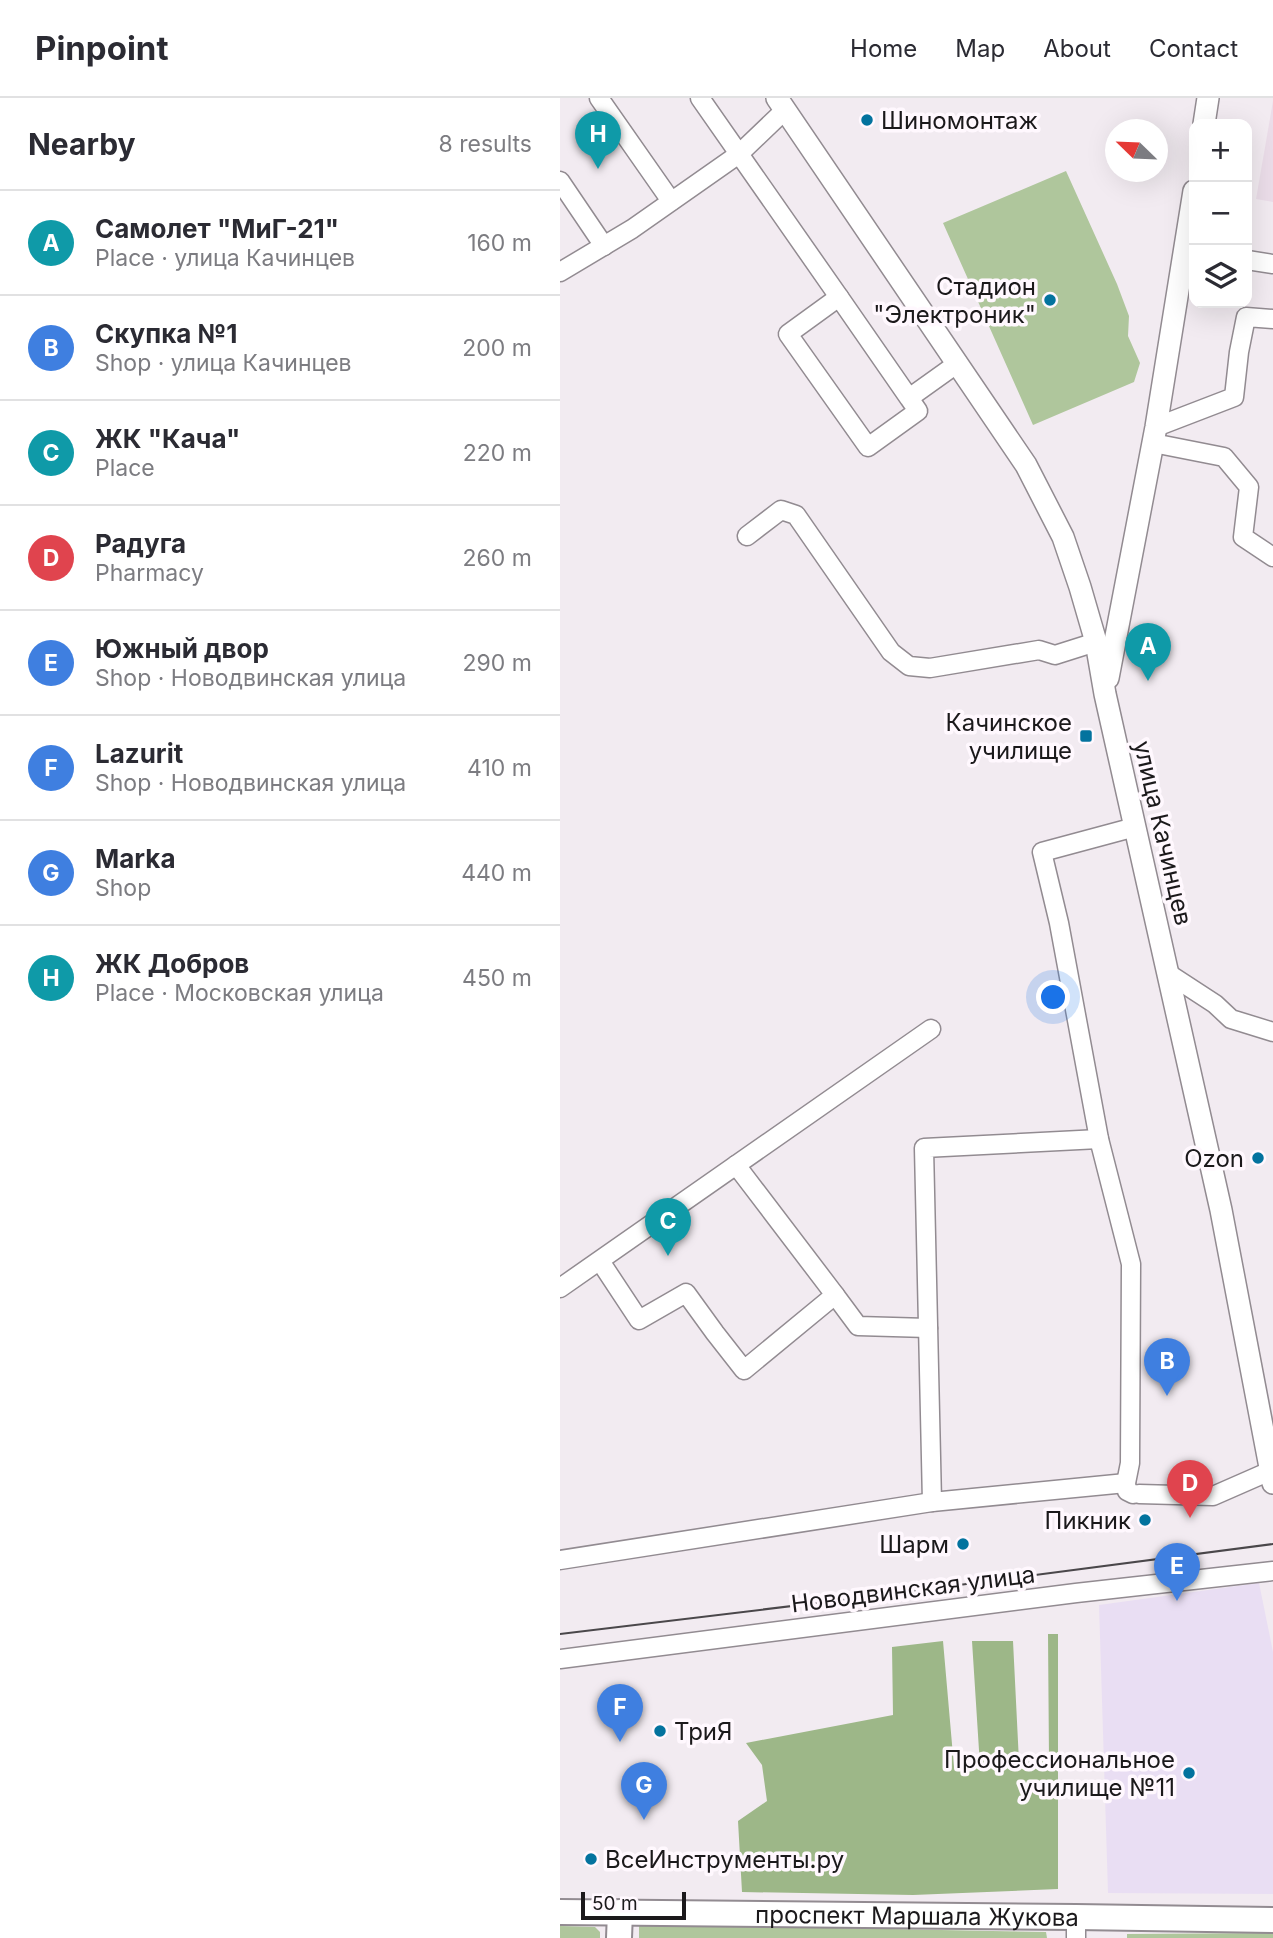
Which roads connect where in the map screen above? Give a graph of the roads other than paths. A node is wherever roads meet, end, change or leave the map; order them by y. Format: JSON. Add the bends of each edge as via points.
{"nodes":[{"id":1,"x":599,"y":98,"type":"edge"},
{"id":2,"x":700,"y":98,"type":"edge"},
{"id":3,"x":1208,"y":98,"type":"edge"},
{"id":4,"x":786,"y":102,"type":"edge"},
{"id":5,"x":1205,"y":119,"type":"edge"},
{"id":6,"x":739,"y":154,"type":"junction"},
{"id":7,"x":560,"y":181,"type":"edge"},
{"id":8,"x":671,"y":201,"type":"junction"},
{"id":9,"x":1189,"y":222,"type":"edge"},
{"id":10,"x":604,"y":246,"type":"junction"},
{"id":11,"x":1252,"y":261,"type":"edge"},
{"id":12,"x":1273,"y":264,"type":"edge"},
{"id":13,"x":560,"y":272,"type":"edge"},
{"id":14,"x":839,"y":297,"type":"junction"},
{"id":15,"x":1273,"y":319,"type":"edge"},
{"id":16,"x":958,"y":363,"type":"junction"},
{"id":17,"x":909,"y":398,"type":"junction"},
{"id":18,"x":1155,"y":435,"type":"junction"},
{"id":19,"x":747,"y":536,"type":"dead end"},
{"id":20,"x":1273,"y":557,"type":"edge"},
{"id":21,"x":1096,"y":642,"type":"junction"},
{"id":22,"x":1105,"y":694,"type":"junction"},
{"id":23,"x":1135,"y":827,"type":"junction"},
{"id":24,"x":1169,"y":974,"type":"junction"},
{"id":25,"x":932,"y":1029,"type":"dead end"},
{"id":26,"x":1273,"y":1031,"type":"edge"},
{"id":27,"x":1099,"y":1139,"type":"junction"},
{"id":28,"x":736,"y":1165,"type":"junction"},
{"id":29,"x":600,"y":1261,"type":"junction"},
{"id":30,"x":560,"y":1287,"type":"edge"},
{"id":31,"x":835,"y":1296,"type":"junction"},
{"id":32,"x":928,"y":1328,"type":"junction"},
{"id":33,"x":1272,"y":1477,"type":"edge"},
{"id":34,"x":1133,"y":1491,"type":"junction"},
{"id":35,"x":932,"y":1502,"type":"junction"},
{"id":36,"x":560,"y":1560,"type":"edge"},
{"id":37,"x":1273,"y":1571,"type":"edge"},
{"id":38,"x":560,"y":1659,"type":"edge"},
{"id":39,"x":560,"y":1912,"type":"edge"},
{"id":40,"x":620,"y":1912,"type":"junction"},
{"id":41,"x":1273,"y":1920,"type":"edge"},
{"id":42,"x":1076,"y":1927,"type":"edge"},
{"id":43,"x":619,"y":1938,"type":"edge"}],
"edges":[{"from":1,"to":8,"type":"street"},
{"from":2,"to":6,"type":"street"},
{"from":3,"to":5,"type":"main road"},
{"from":4,"to":6,"type":"street"},
{"from":4,"to":16,"type":"main road"},
{"from":6,"to":8,"type":"street"},
{"from":6,"to":14,"type":"street"},
{"from":7,"to":10,"type":"street"},
{"from":8,"to":10,"type":"street"},
{"from":9,"to":18,"type":"main road","name":"улица Качинцев"},
{"from":10,"to":13,"type":"street"},
{"from":11,"to":12,"type":"street"},
{"from":14,"to":17,"type":"street"},
{"from":14,"to":17,"type":"street","via":[[788,334],[868,447],[918,411]]},
{"from":15,"to":18,"type":"street","via":[[1246,317],[1234,397]]},
{"from":16,"to":17,"type":"street"},
{"from":16,"to":21,"type":"main road","via":[[1026,465],[1063,537]]},
{"from":18,"to":20,"type":"street","via":[[1224,457],[1249,488],[1242,537]]},
{"from":18,"to":22,"type":"main road","name":"улица Качинцев"},
{"from":19,"to":21,"type":"street","via":[[781,510],[796,514],[891,652],[909,666],[930,668],[1039,650],[1055,654]]},
{"from":21,"to":22,"type":"main road"},
{"from":22,"to":23,"type":"main road","name":"улица Качинцев"},
{"from":23,"to":24,"type":"main road","name":"улица Качинцев"},
{"from":23,"to":27,"type":"street","via":[[1042,852]]},
{"from":24,"to":26,"type":"street","via":[[1231,1019]]},
{"from":24,"to":33,"type":"main road","name":"улица Качинцев","via":[[1221,1210]]},
{"from":25,"to":28,"type":"street"},
{"from":27,"to":32,"type":"street","via":[[924,1148]]},
{"from":27,"to":34,"type":"street","via":[[1131,1264]]},
{"from":28,"to":29,"type":"street"},
{"from":28,"to":31,"type":"street"},
{"from":29,"to":30,"type":"street"},
{"from":29,"to":31,"type":"street","via":[[639,1320],[686,1293],[744,1370]]},
{"from":31,"to":32,"type":"street","via":[[858,1325]]},
{"from":32,"to":35,"type":"street"},
{"from":33,"to":34,"type":"street","via":[[1213,1496]]},
{"from":34,"to":35,"type":"street"},
{"from":35,"to":36,"type":"street"},
{"from":37,"to":38,"type":"street","name":"Новодвинская улица"},
{"from":39,"to":40,"type":"highway","name":"проспект Маршала Жукова"},
{"from":40,"to":42,"type":"highway","name":"проспект Маршала Жукова"},
{"from":40,"to":43,"type":"highway"},
{"from":41,"to":42,"type":"highway","name":"проспект Маршала Жукова"}]}
